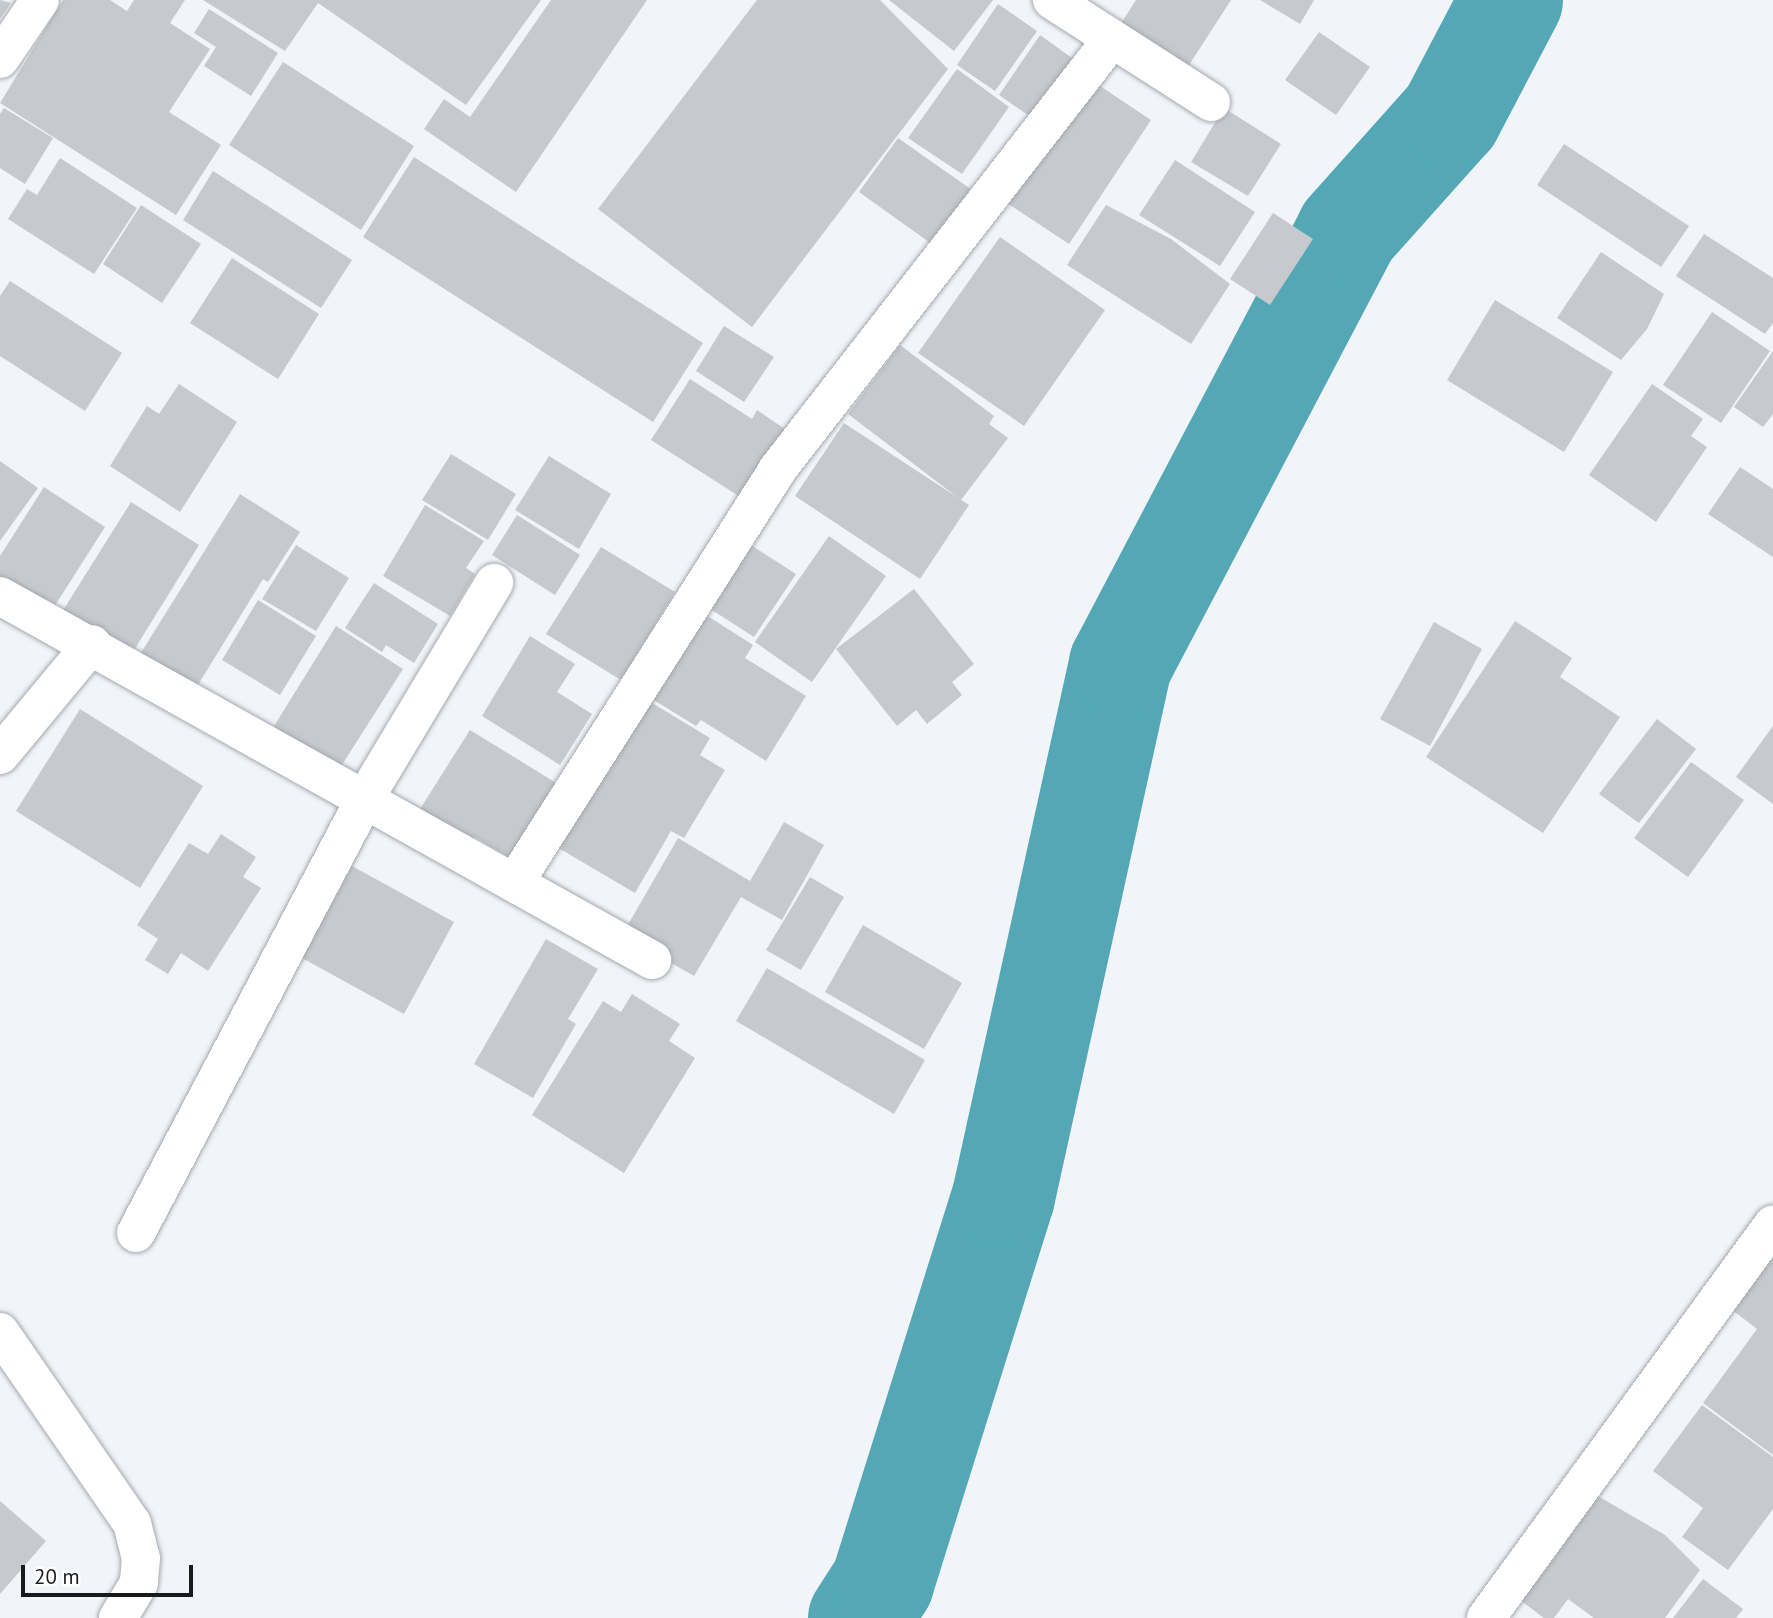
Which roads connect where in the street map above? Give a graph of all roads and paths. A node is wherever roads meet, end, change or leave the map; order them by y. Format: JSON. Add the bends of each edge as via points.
{"nodes":[{"id":1,"x":40,"y":0,"type":"edge"},
{"id":2,"x":1052,"y":0,"type":"edge"},
{"id":3,"x":1112,"y":39,"type":"junction"},
{"id":4,"x":0,"y":59,"type":"edge"},
{"id":5,"x":1211,"y":102,"type":"dead end"},
{"id":6,"x":494,"y":583,"type":"dead end"},
{"id":7,"x":0,"y":596,"type":"edge"},
{"id":8,"x":92,"y":644,"type":"junction"},
{"id":9,"x":0,"y":755,"type":"edge"},
{"id":10,"x":365,"y":798,"type":"junction"},
{"id":11,"x":515,"y":882,"type":"junction"},
{"id":12,"x":652,"y":960,"type":"dead end"},
{"id":13,"x":1773,"y":1225,"type":"edge"},
{"id":14,"x":136,"y":1233,"type":"dead end"},
{"id":15,"x":0,"y":1332,"type":"edge"},
{"id":16,"x":118,"y":1618,"type":"edge"},
{"id":17,"x":1486,"y":1618,"type":"edge"}],
"edges":[{"from":1,"to":4,"type":"street"},
{"from":2,"to":3,"type":"street"},
{"from":3,"to":5,"type":"street"},
{"from":3,"to":11,"type":"street","via":[[776,470]]},
{"from":6,"to":10,"type":"street"},
{"from":7,"to":8,"type":"street"},
{"from":8,"to":9,"type":"street"},
{"from":8,"to":10,"type":"street"},
{"from":10,"to":11,"type":"street"},
{"from":10,"to":14,"type":"street"},
{"from":11,"to":12,"type":"street"},
{"from":13,"to":17,"type":"street"},
{"from":15,"to":16,"type":"street","via":[[132,1523],[141,1558],[139,1583]]}]}
